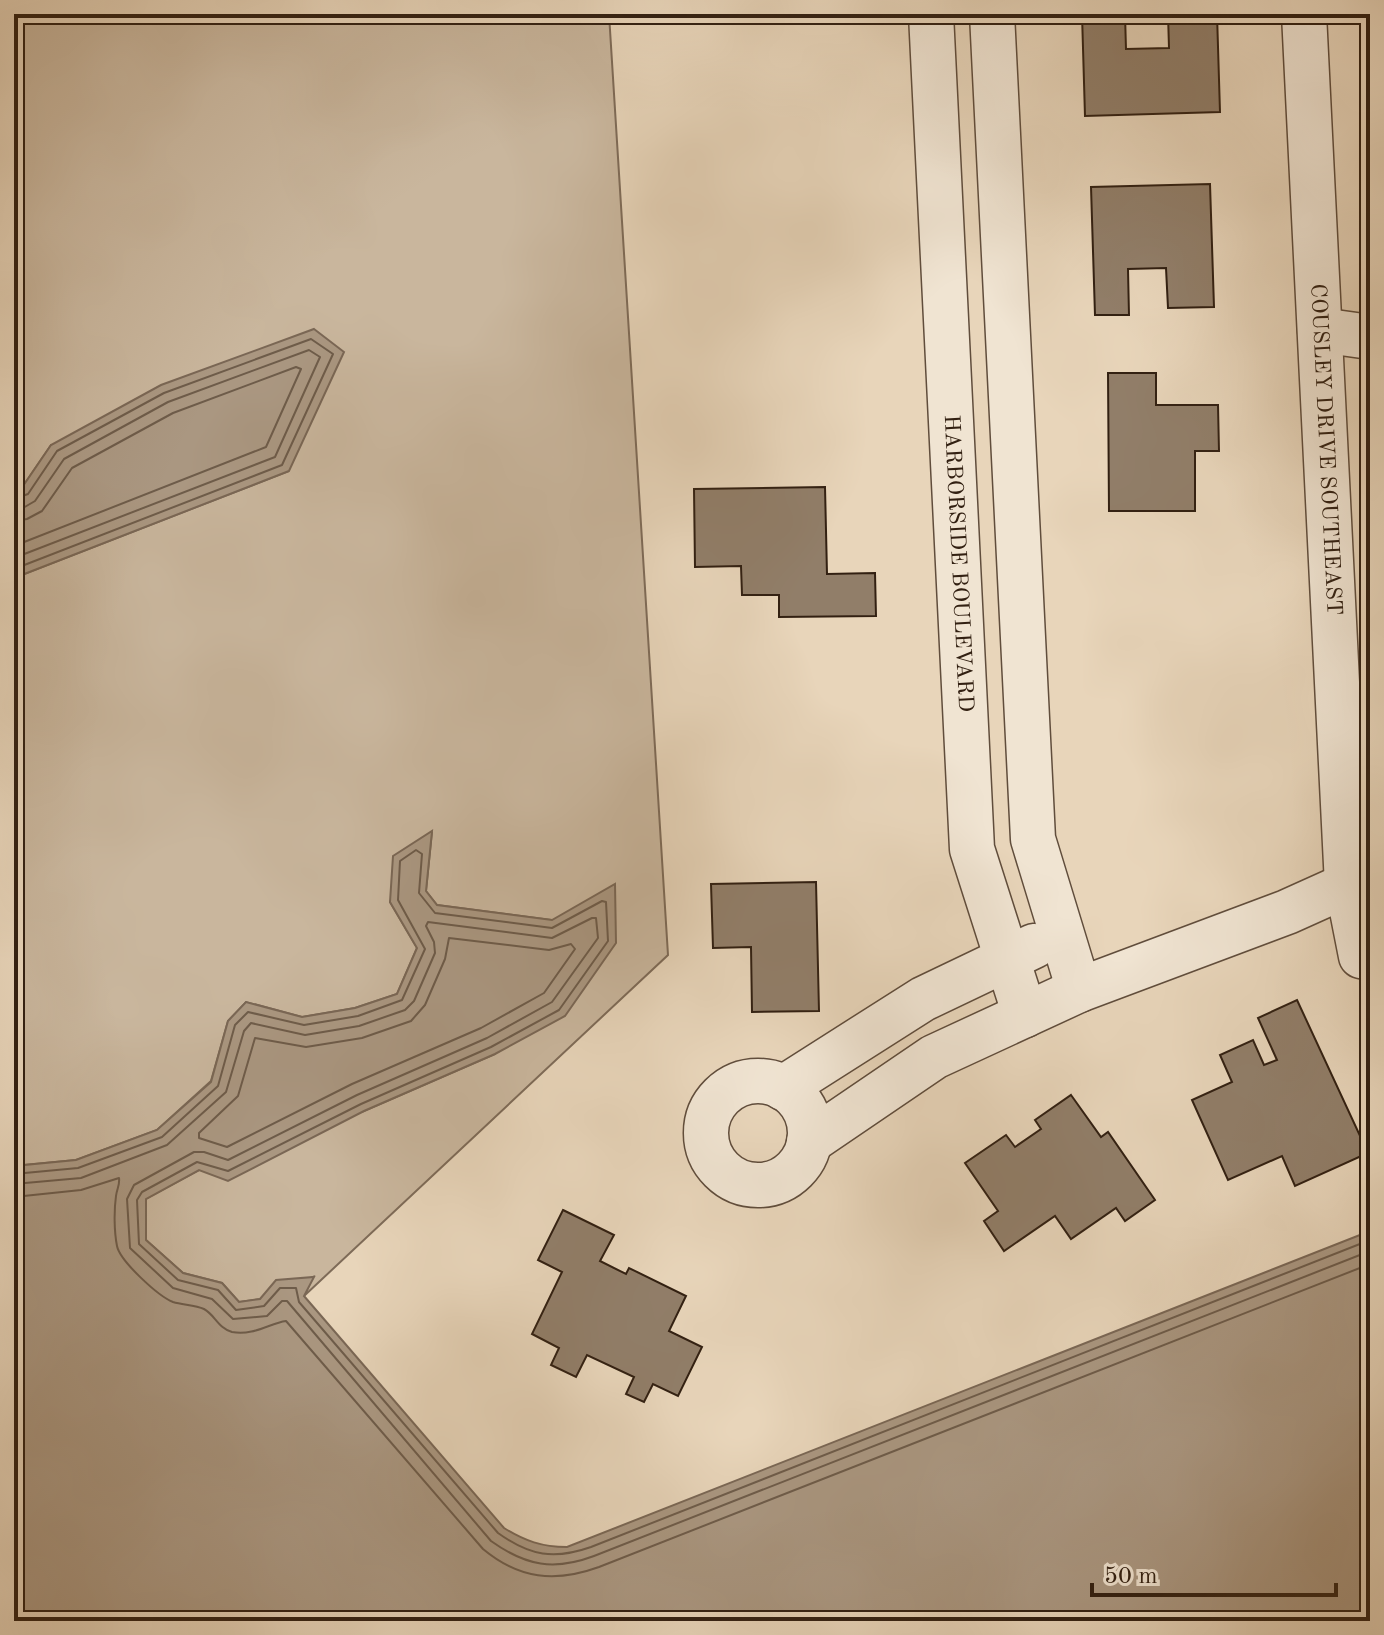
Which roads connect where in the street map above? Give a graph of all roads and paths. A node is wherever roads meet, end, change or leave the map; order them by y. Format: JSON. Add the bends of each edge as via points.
{"nodes":[{"id":1,"x":931,"y":14,"type":"edge"},
{"id":2,"x":992,"y":14,"type":"edge"},
{"id":3,"x":1304,"y":14,"type":"edge"},
{"id":4,"x":999,"y":155,"type":"junction"},
{"id":5,"x":938,"y":162,"type":"junction"},
{"id":6,"x":1320,"y":330,"type":"junction"},
{"id":7,"x":1370,"y":337,"type":"edge"},
{"id":8,"x":1347,"y":885,"type":"junction"},
{"id":9,"x":1062,"y":933,"type":"junction"},
{"id":10,"x":1370,"y":958,"type":"edge"},
{"id":11,"x":1007,"y":959,"type":"junction"},
{"id":12,"x":1079,"y":990,"type":"junction"},
{"id":13,"x":1025,"y":1015,"type":"junction"},
{"id":14,"x":783,"y":1088,"type":"junction"},
{"id":15,"x":809,"y":1142,"type":"junction"}],
"edges":[{"from":1,"to":5,"type":"street","name":"HARBORSIDE BOULEVARD"},
{"from":2,"to":4,"type":"street"},
{"from":3,"to":6,"type":"street","name":"COUSLEY DRIVE SOUTHEAST"},
{"from":4,"to":5,"type":"street"},
{"from":4,"to":9,"type":"street","via":[[1033,839]]},
{"from":5,"to":11,"type":"street","name":"HARBORSIDE BOULEVARD","via":[[972,849]]},
{"from":6,"to":7,"type":"street"},
{"from":6,"to":8,"type":"street","name":"COUSLEY DRIVE SOUTHEAST"},
{"from":8,"to":10,"type":"street","name":"COUSLEY DRIVE SOUTHEAST","via":[[1361,956]]},
{"from":8,"to":12,"type":"street"},
{"from":9,"to":11,"type":"street"},
{"from":9,"to":12,"type":"street"},
{"from":11,"to":13,"type":"street","name":"HARBORSIDE BOULEVARD"},
{"from":11,"to":14,"type":"street","via":[[923,999]]},
{"from":12,"to":13,"type":"street"},
{"from":13,"to":15,"type":"street","via":[[934,1057]]},
{"from":14,"to":15,"type":"street","via":[[800,1101],[811,1132]]},
{"from":14,"to":15,"type":"street","via":[[756,1080],[726,1091],[707,1117],[707,1150],[727,1176],[758,1186],[789,1175],[801,1163]]}]}
